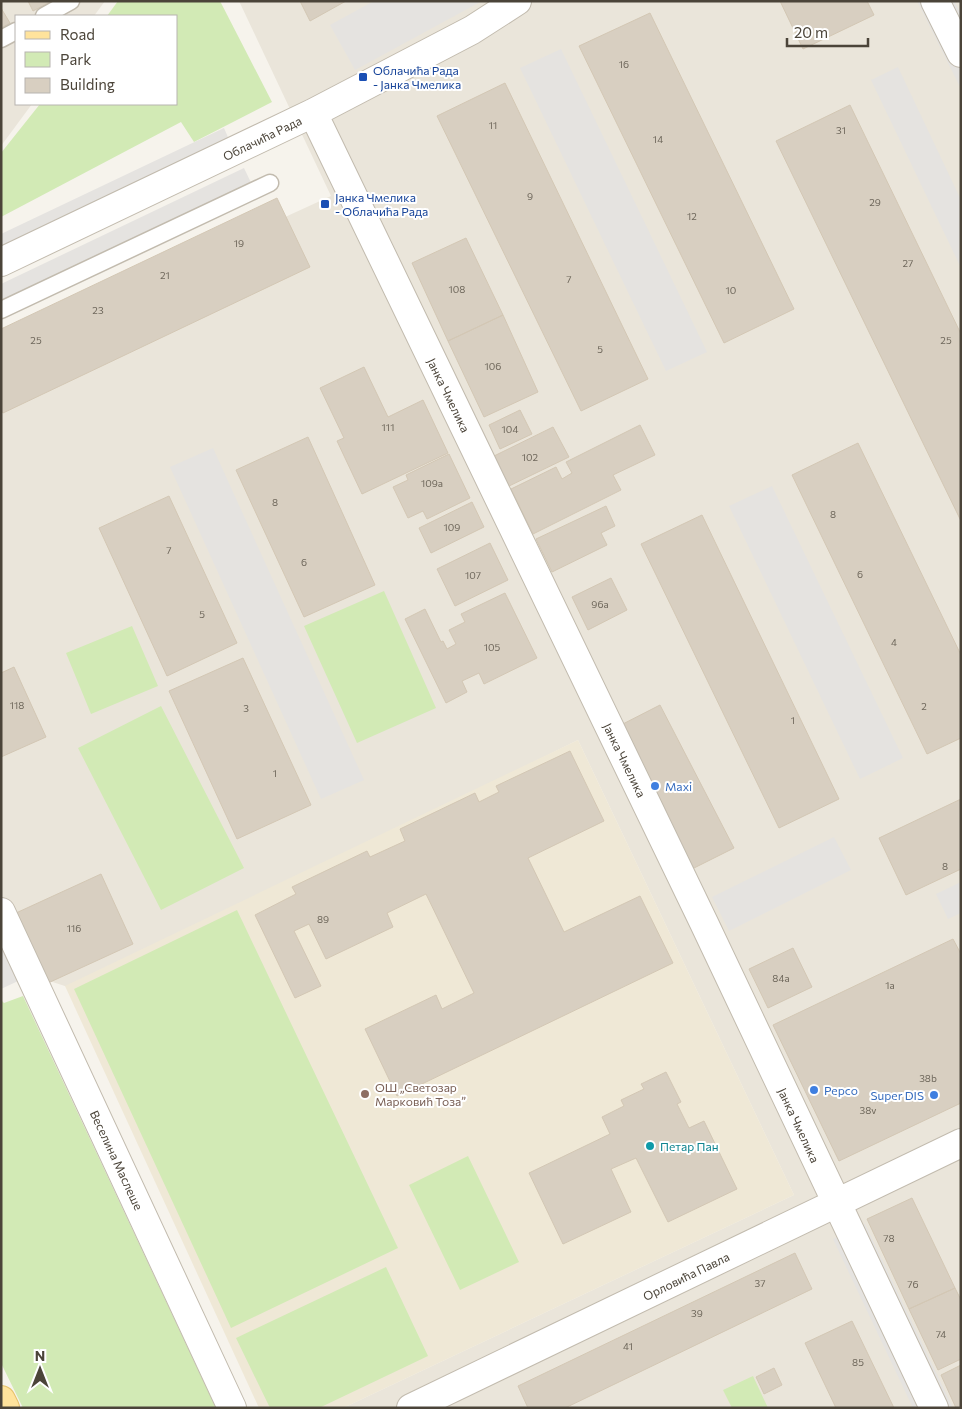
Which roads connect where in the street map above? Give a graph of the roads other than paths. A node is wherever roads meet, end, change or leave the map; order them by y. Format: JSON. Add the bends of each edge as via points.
{"nodes":[{"id":1,"x":71,"y":1,"type":"edge"},
{"id":2,"x":517,"y":1,"type":"edge"},
{"id":3,"x":935,"y":1,"type":"edge"},
{"id":4,"x":46,"y":15,"type":"edge"},
{"id":5,"x":15,"y":32,"type":"edge"},
{"id":6,"x":1,"y":39,"type":"edge"},
{"id":7,"x":961,"y":53,"type":"edge"},
{"id":8,"x":313,"y":113,"type":"junction"},
{"id":9,"x":270,"y":183,"type":"dead end"},
{"id":10,"x":1,"y":262,"type":"edge"},
{"id":11,"x":1,"y":310,"type":"edge"},
{"id":12,"x":1,"y":912,"type":"edge"},
{"id":13,"x":961,"y":1143,"type":"edge"},
{"id":14,"x":836,"y":1204,"type":"junction"},
{"id":15,"x":1,"y":1400,"type":"edge"},
{"id":16,"x":5,"y":1408,"type":"edge"},
{"id":17,"x":232,"y":1408,"type":"edge"},
{"id":18,"x":411,"y":1408,"type":"edge"},
{"id":19,"x":934,"y":1408,"type":"edge"}],
"edges":[{"from":1,"to":4,"type":"lane"},
{"from":2,"to":8,"type":"street","name":"Облачића Рада","via":[[472,30]]},
{"from":3,"to":7,"type":"street"},
{"from":5,"to":6,"type":"lane"},
{"from":8,"to":10,"type":"street","name":"Облачића Рада"},
{"from":8,"to":14,"type":"street","name":"Јанка Чмелика"},
{"from":9,"to":11,"type":"lane"},
{"from":12,"to":17,"type":"street","name":"Веселина Маслеше"},
{"from":13,"to":14,"type":"street","name":"Орловића Павла"},
{"from":14,"to":18,"type":"street","name":"Орловића Павла"},
{"from":14,"to":19,"type":"street","name":"Јанка Чмелика"},
{"from":15,"to":16,"type":"main road"}]}
